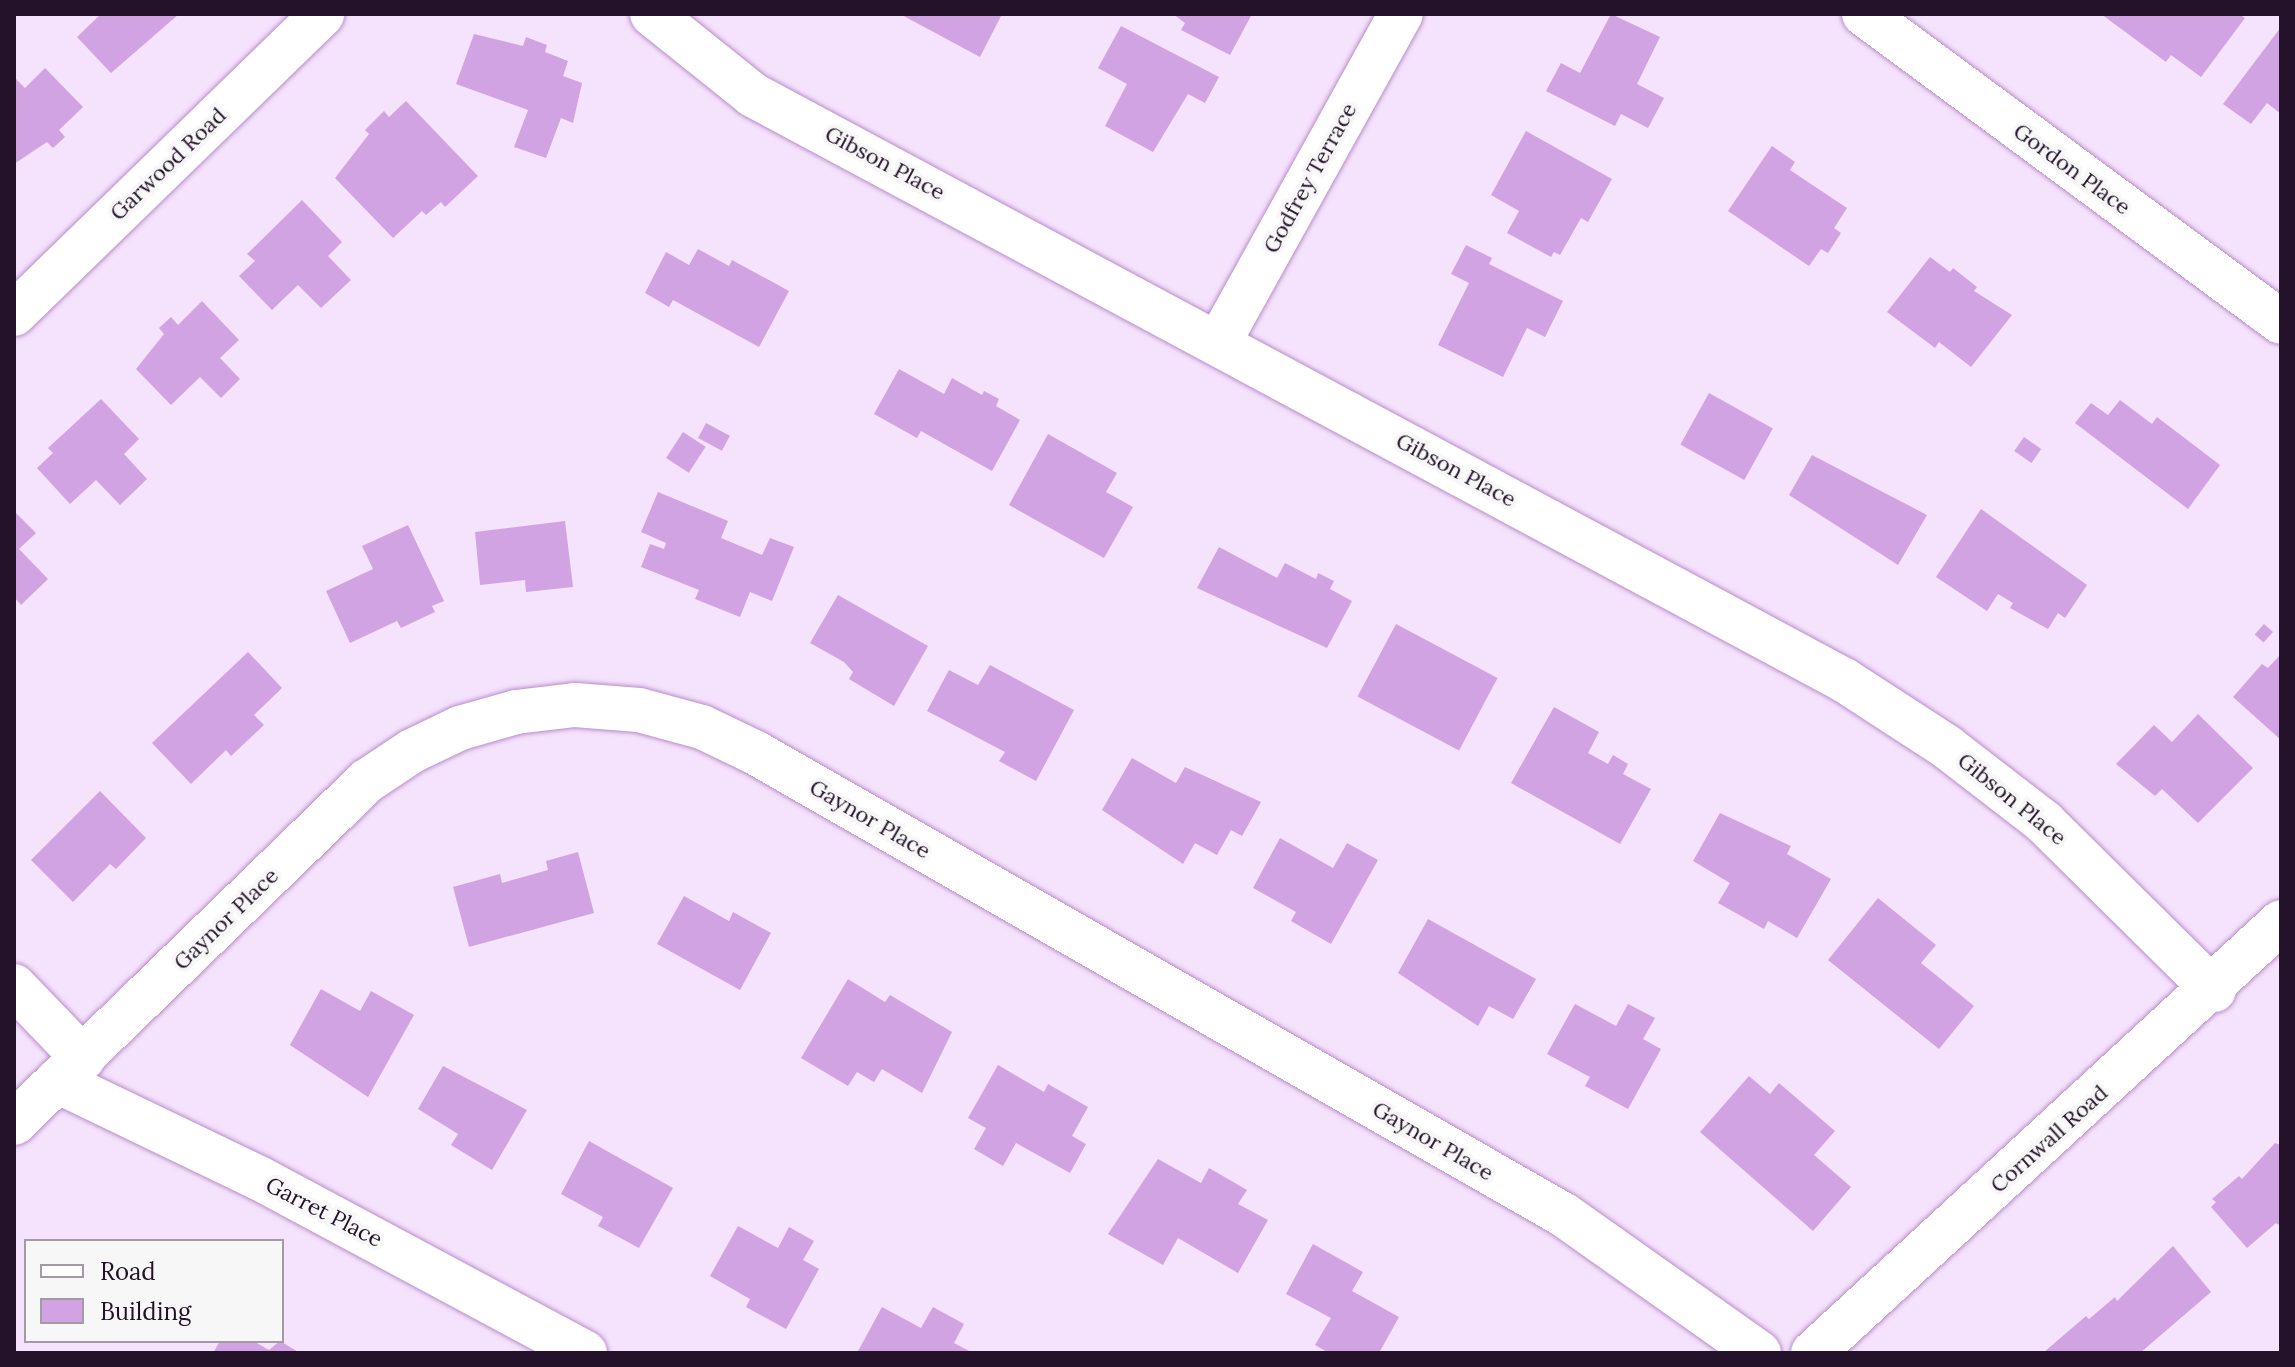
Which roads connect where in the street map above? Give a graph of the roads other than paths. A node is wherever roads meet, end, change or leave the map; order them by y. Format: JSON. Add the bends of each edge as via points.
{"nodes":[{"id":1,"x":322,"y":14,"type":"edge"},
{"id":2,"x":652,"y":14,"type":"edge"},
{"id":3,"x":1401,"y":14,"type":"edge"},
{"id":4,"x":1864,"y":14,"type":"edge"},
{"id":5,"x":14,"y":314,"type":"edge"},
{"id":6,"x":2281,"y":322,"type":"edge"},
{"id":7,"x":1219,"y":342,"type":"junction"},
{"id":8,"x":2281,"y":922,"type":"edge"},
{"id":9,"x":14,"y":986,"type":"edge"},
{"id":10,"x":2214,"y":990,"type":"junction"},
{"id":11,"x":70,"y":1070,"type":"junction"},
{"id":12,"x":14,"y":1123,"type":"edge"},
{"id":13,"x":585,"y":1353,"type":"edge"},
{"id":14,"x":1759,"y":1353,"type":"edge"},
{"id":15,"x":1813,"y":1353,"type":"edge"}],
"edges":[{"from":1,"to":5,"type":"street","name":"Garwood Road"},
{"from":2,"to":7,"type":"street","name":"Gibson Place","via":[[753,95]]},
{"from":3,"to":7,"type":"street","name":"Godfrey Terrace"},
{"from":4,"to":6,"type":"street","name":"Gordon Place"},
{"from":7,"to":10,"type":"street","name":"Gibson Place","via":[[1844,680],[2044,822]]},
{"from":8,"to":10,"type":"street","name":"Cornwall Road"},
{"from":9,"to":11,"type":"street","name":"Garret Place"},
{"from":10,"to":15,"type":"street","name":"Cornwall Road"},
{"from":11,"to":12,"type":"street","name":"Gaynor Place"},
{"from":11,"to":13,"type":"street","name":"Garret Place"},
{"from":11,"to":14,"type":"street","name":"Gaynor Place","via":[[367,781],[412,751],[460,728],[516,712],[575,705],[639,710],[702,727],[756,753],[1536,1200]]}]}
